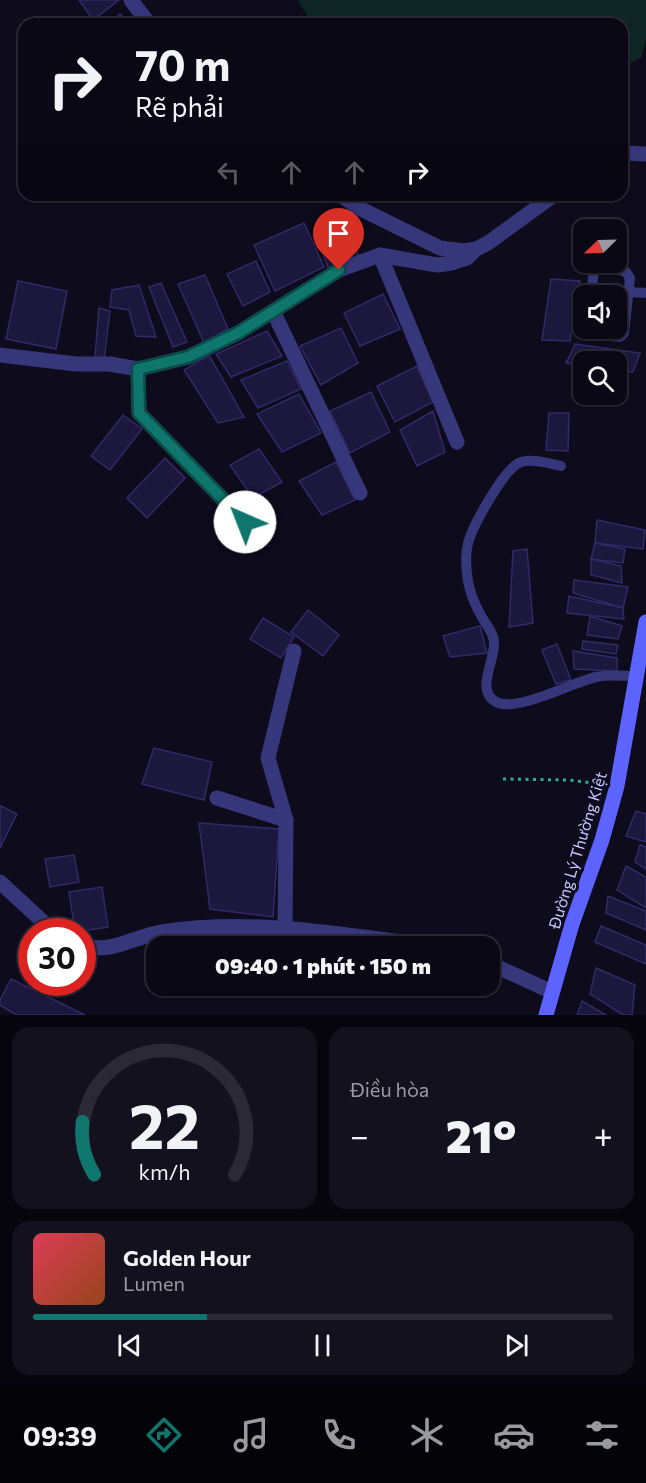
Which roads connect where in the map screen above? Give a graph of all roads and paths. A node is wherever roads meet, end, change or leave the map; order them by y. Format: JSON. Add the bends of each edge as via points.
{"nodes":[{"id":1,"x":130,"y":0,"type":"edge"},
{"id":2,"x":144,"y":18,"type":"edge"},
{"id":3,"x":628,"y":153,"type":"edge"},
{"id":4,"x":646,"y":154,"type":"edge"},
{"id":5,"x":348,"y":201,"type":"edge"},
{"id":6,"x":546,"y":201,"type":"edge"},
{"id":7,"x":476,"y":249,"type":"junction"},
{"id":8,"x":380,"y":255,"type":"junction"},
{"id":9,"x":592,"y":285,"type":"edge"},
{"id":10,"x":629,"y":292,"type":"junction"},
{"id":11,"x":646,"y":293,"type":"edge"},
{"id":12,"x":627,"y":308,"type":"edge"},
{"id":13,"x":273,"y":311,"type":"junction"},
{"id":14,"x":0,"y":355,"type":"edge"},
{"id":15,"x":138,"y":369,"type":"junction"},
{"id":16,"x":457,"y":442,"type":"dead end"},
{"id":17,"x":561,"y":466,"type":"dead end"},
{"id":18,"x":360,"y":493,"type":"dead end"},
{"id":19,"x":245,"y":522,"type":"dead end"},
{"id":20,"x":646,"y":622,"type":"edge"},
{"id":21,"x":294,"y":651,"type":"dead end"},
{"id":22,"x":637,"y":676,"type":"junction"},
{"id":23,"x":503,"y":779,"type":"dead end"},
{"id":24,"x":617,"y":786,"type":"junction"},
{"id":25,"x":217,"y":798,"type":"dead end"},
{"id":26,"x":285,"y":820,"type":"junction"},
{"id":27,"x":0,"y":882,"type":"edge"},
{"id":28,"x":39,"y":918,"type":"edge"},
{"id":29,"x":285,"y":929,"type":"junction"},
{"id":30,"x":357,"y":936,"type":"edge"},
{"id":31,"x":96,"y":947,"type":"edge"},
{"id":32,"x":500,"y":968,"type":"edge"},
{"id":33,"x":552,"y":992,"type":"junction"},
{"id":34,"x":546,"y":1015,"type":"edge"}],
"edges":[{"from":1,"to":2,"type":"street"},
{"from":3,"to":4,"type":"street"},
{"from":5,"to":7,"type":"street","via":[[440,248]]},
{"from":6,"to":7,"type":"street"},
{"from":7,"to":8,"type":"street","via":[[466,258],[437,265]]},
{"from":8,"to":13,"type":"street","via":[[339,270]]},
{"from":8,"to":16,"type":"street"},
{"from":9,"to":10,"type":"lane","via":[[594,269],[625,271],[630,278]]},
{"from":10,"to":11,"type":"lane"},
{"from":10,"to":12,"type":"lane"},
{"from":13,"to":15,"type":"street","via":[[188,357]]},
{"from":13,"to":18,"type":"street"},
{"from":14,"to":15,"type":"street"},
{"from":15,"to":19,"type":"street","via":[[139,413]]},
{"from":17,"to":22,"type":"lane","via":[[523,461],[514,465],[501,480],[469,541],[468,583],[495,645],[486,681],[489,695],[497,703],[512,705],[582,680]]},
{"from":20,"to":22,"type":"main road","name":"Đường Lý Thường Kiệt"},
{"from":21,"to":26,"type":"street","via":[[268,758]]},
{"from":22,"to":24,"type":"main road","name":"Đường Lý Thường Kiệt"},
{"from":23,"to":24,"type":"path","via":[[569,780]]},
{"from":24,"to":33,"type":"main road","name":"Đường Lý Thường Kiệt"},
{"from":25,"to":26,"type":"street"},
{"from":26,"to":29,"type":"street"},
{"from":27,"to":28,"type":"street"},
{"from":29,"to":30,"type":"street"},
{"from":29,"to":31,"type":"street","via":[[174,930],[115,947]]},
{"from":32,"to":33,"type":"street"},
{"from":33,"to":34,"type":"main road","name":"Đường Lý Thường Kiệt"}]}
